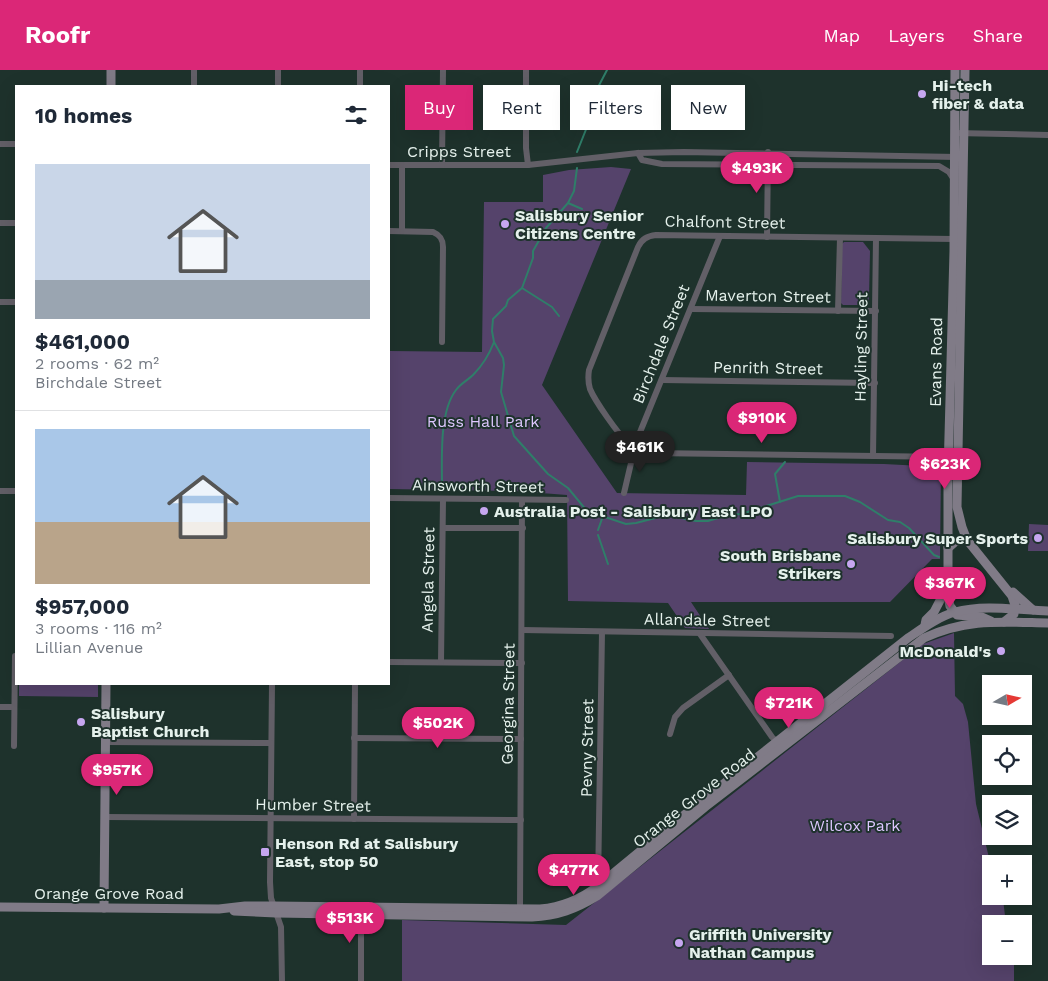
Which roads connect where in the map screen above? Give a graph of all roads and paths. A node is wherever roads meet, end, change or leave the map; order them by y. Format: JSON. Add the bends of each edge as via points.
{"nodes":[{"id":1,"x":111,"y":70,"type":"edge"},
{"id":2,"x":194,"y":70,"type":"edge"},
{"id":3,"x":278,"y":70,"type":"edge"},
{"id":4,"x":360,"y":70,"type":"edge"},
{"id":5,"x":443,"y":70,"type":"edge"},
{"id":6,"x":526,"y":70,"type":"edge"},
{"id":7,"x":955,"y":70,"type":"edge"},
{"id":8,"x":965,"y":70,"type":"edge"},
{"id":9,"x":111,"y":85,"type":"edge"},
{"id":10,"x":194,"y":85,"type":"edge"},
{"id":11,"x":278,"y":85,"type":"edge"},
{"id":12,"x":360,"y":85,"type":"edge"},
{"id":13,"x":954,"y":133,"type":"junction"},
{"id":14,"x":964,"y":133,"type":"junction"},
{"id":15,"x":1048,"y":135,"type":"edge"},
{"id":16,"x":0,"y":144,"type":"edge"},
{"id":17,"x":15,"y":144,"type":"edge"},
{"id":18,"x":768,"y":152,"type":"junction"},
{"id":19,"x":638,"y":153,"type":"junction"},
{"id":20,"x":954,"y":157,"type":"junction"},
{"id":21,"x":964,"y":157,"type":"junction"},
{"id":22,"x":390,"y":164,"type":"edge"},
{"id":23,"x":402,"y":165,"type":"junction"},
{"id":24,"x":442,"y":165,"type":"junction"},
{"id":25,"x":528,"y":165,"type":"junction"},
{"id":26,"x":768,"y":165,"type":"junction"},
{"id":27,"x":953,"y":178,"type":"junction"},
{"id":28,"x":0,"y":223,"type":"edge"},
{"id":29,"x":15,"y":223,"type":"edge"},
{"id":30,"x":390,"y":231,"type":"edge"},
{"id":31,"x":402,"y":231,"type":"junction"},
{"id":32,"x":720,"y":236,"type":"junction"},
{"id":33,"x":767,"y":237,"type":"junction"},
{"id":34,"x":840,"y":238,"type":"junction"},
{"id":35,"x":876,"y":238,"type":"junction"},
{"id":36,"x":954,"y":239,"type":"junction"},
{"id":37,"x":0,"y":302,"type":"edge"},
{"id":38,"x":15,"y":302,"type":"edge"},
{"id":39,"x":691,"y":309,"type":"junction"},
{"id":40,"x":838,"y":311,"type":"junction"},
{"id":41,"x":876,"y":311,"type":"junction"},
{"id":42,"x":442,"y":342,"type":"dead end"},
{"id":43,"x":662,"y":380,"type":"junction"},
{"id":44,"x":874,"y":383,"type":"junction"},
{"id":45,"x":635,"y":447,"type":"junction"},
{"id":46,"x":873,"y":456,"type":"junction"},
{"id":47,"x":953,"y":458,"type":"junction"},
{"id":48,"x":0,"y":491,"type":"edge"},
{"id":49,"x":15,"y":491,"type":"edge"},
{"id":50,"x":624,"y":494,"type":"dead end"},
{"id":51,"x":390,"y":498,"type":"edge"},
{"id":52,"x":443,"y":499,"type":"junction"},
{"id":53,"x":522,"y":500,"type":"junction"},
{"id":54,"x":566,"y":500,"type":"dead end"},
{"id":55,"x":443,"y":528,"type":"junction"},
{"id":56,"x":523,"y":528,"type":"junction"},
{"id":57,"x":967,"y":540,"type":"junction"},
{"id":58,"x":948,"y":548,"type":"junction"},
{"id":59,"x":948,"y":584,"type":"junction"},
{"id":60,"x":1008,"y":590,"type":"junction"},
{"id":61,"x":1015,"y":609,"type":"junction"},
{"id":62,"x":1033,"y":610,"type":"junction"},
{"id":63,"x":1048,"y":611,"type":"edge"},
{"id":64,"x":954,"y":612,"type":"junction"},
{"id":65,"x":993,"y":622,"type":"junction"},
{"id":66,"x":1004,"y":622,"type":"junction"},
{"id":67,"x":1048,"y":622,"type":"edge"},
{"id":68,"x":925,"y":626,"type":"junction"},
{"id":69,"x":522,"y":630,"type":"junction"},
{"id":70,"x":602,"y":632,"type":"junction"},
{"id":71,"x":700,"y":634,"type":"junction"},
{"id":72,"x":891,"y":636,"type":"dead end"},
{"id":73,"x":15,"y":656,"type":"edge"},
{"id":74,"x":390,"y":662,"type":"edge"},
{"id":75,"x":441,"y":662,"type":"junction"},
{"id":76,"x":522,"y":663,"type":"junction"},
{"id":77,"x":729,"y":675,"type":"junction"},
{"id":78,"x":106,"y":685,"type":"edge"},
{"id":79,"x":272,"y":685,"type":"edge"},
{"id":80,"x":355,"y":685,"type":"edge"},
{"id":81,"x":0,"y":707,"type":"edge"},
{"id":82,"x":14,"y":707,"type":"junction"},
{"id":83,"x":670,"y":734,"type":"dead end"},
{"id":84,"x":354,"y":738,"type":"junction"},
{"id":85,"x":521,"y":739,"type":"junction"},
{"id":86,"x":105,"y":742,"type":"junction"},
{"id":87,"x":776,"y":742,"type":"junction"},
{"id":88,"x":271,"y":744,"type":"junction"},
{"id":89,"x":14,"y":746,"type":"dead end"},
{"id":90,"x":784,"y":747,"type":"junction"},
{"id":91,"x":104,"y":817,"type":"junction"},
{"id":92,"x":271,"y":818,"type":"junction"},
{"id":93,"x":354,"y":819,"type":"junction"},
{"id":94,"x":520,"y":820,"type":"junction"},
{"id":95,"x":600,"y":864,"type":"junction"},
{"id":96,"x":611,"y":876,"type":"junction"},
{"id":97,"x":598,"y":886,"type":"junction"},
{"id":98,"x":0,"y":907,"type":"edge"},
{"id":99,"x":104,"y":908,"type":"junction"},
{"id":100,"x":520,"y":909,"type":"junction"},
{"id":101,"x":274,"y":910,"type":"junction"},
{"id":102,"x":361,"y":910,"type":"junction"},
{"id":103,"x":282,"y":981,"type":"edge"},
{"id":104,"x":361,"y":981,"type":"edge"}],
"edges":[{"from":1,"to":9,"type":"main road"},
{"from":2,"to":10,"type":"street"},
{"from":3,"to":11,"type":"street"},
{"from":4,"to":12,"type":"street"},
{"from":5,"to":24,"type":"street"},
{"from":6,"to":25,"type":"street"},
{"from":7,"to":13,"type":"main road","name":"Evans Road"},
{"from":8,"to":14,"type":"main road","name":"Evans Road"},
{"from":13,"to":14,"type":"street"},
{"from":13,"to":20,"type":"main road","name":"Evans Road"},
{"from":14,"to":15,"type":"street"},
{"from":14,"to":21,"type":"main road","name":"Evans Road"},
{"from":16,"to":17,"type":"street"},
{"from":18,"to":19,"type":"street","name":"Cripps Street"},
{"from":18,"to":20,"type":"street","name":"Cripps Street"},
{"from":18,"to":26,"type":"street"},
{"from":19,"to":25,"type":"street","name":"Cripps Street"},
{"from":19,"to":26,"type":"street","via":[[642,160],[662,164]]},
{"from":20,"to":21,"type":"street","name":"Cripps Street"},
{"from":20,"to":27,"type":"main road","name":"Evans Road"},
{"from":21,"to":47,"type":"main road","name":"Evans Road"},
{"from":22,"to":23,"type":"street","name":"Cripps Street"},
{"from":23,"to":24,"type":"street","name":"Cripps Street"},
{"from":23,"to":31,"type":"street"},
{"from":24,"to":25,"type":"street","name":"Cripps Street"},
{"from":26,"to":27,"type":"street","via":[[939,166]]},
{"from":26,"to":33,"type":"street"},
{"from":27,"to":36,"type":"main road","name":"Evans Road"},
{"from":28,"to":29,"type":"street"},
{"from":30,"to":31,"type":"street"},
{"from":31,"to":42,"type":"street","via":[[433,232],[440,236],[443,247]]},
{"from":32,"to":33,"type":"street","name":"Chalfont Street"},
{"from":32,"to":39,"type":"street","name":"Birchdale Street"},
{"from":32,"to":45,"type":"street","name":"Chalfont Street","via":[[652,235],[638,247],[588,375],[595,398],[622,437]]},
{"from":33,"to":34,"type":"street","name":"Chalfont Street"},
{"from":34,"to":35,"type":"street","name":"Chalfont Street"},
{"from":34,"to":40,"type":"street"},
{"from":35,"to":36,"type":"street","name":"Chalfont Street"},
{"from":35,"to":41,"type":"street","name":"Hayling Street"},
{"from":36,"to":47,"type":"main road","name":"Evans Road"},
{"from":37,"to":38,"type":"street"},
{"from":39,"to":40,"type":"street","name":"Maverton Street"},
{"from":39,"to":43,"type":"street","name":"Birchdale Street"},
{"from":40,"to":41,"type":"street","name":"Maverton Street"},
{"from":41,"to":44,"type":"street","name":"Hayling Street"},
{"from":43,"to":44,"type":"street","name":"Penrith Street"},
{"from":43,"to":45,"type":"street","name":"Birchdale Street"},
{"from":44,"to":46,"type":"street","name":"Hayling Street"},
{"from":45,"to":46,"type":"street","via":[[655,454]]},
{"from":45,"to":50,"type":"street","name":"Birchdale Street"},
{"from":46,"to":47,"type":"street"},
{"from":47,"to":57,"type":"main road","name":"Evans Road","via":[[959,520]]},
{"from":47,"to":58,"type":"main road","name":"Evans Road"},
{"from":48,"to":49,"type":"street"},
{"from":51,"to":52,"type":"street","name":"Ainsworth Street"},
{"from":52,"to":53,"type":"street","name":"Ainsworth Street"},
{"from":52,"to":55,"type":"street","name":"Angela Street"},
{"from":53,"to":54,"type":"street","name":"Ainsworth Street"},
{"from":53,"to":56,"type":"street","name":"Georgina Street"},
{"from":55,"to":56,"type":"street"},
{"from":55,"to":75,"type":"street","name":"Angela Street"},
{"from":56,"to":69,"type":"street","name":"Georgina Street"},
{"from":57,"to":58,"type":"main road","via":[[956,541]]},
{"from":57,"to":60,"type":"main road","name":"Evans Road"},
{"from":58,"to":59,"type":"main road","name":"Evans Road"},
{"from":59,"to":64,"type":"main road","name":"Evans Road","via":[[949,602]]},
{"from":59,"to":68,"type":"main road"},
{"from":60,"to":61,"type":"main road"},
{"from":60,"to":62,"type":"main road"},
{"from":61,"to":62,"type":"main road","name":"Orange Grove Road"},
{"from":61,"to":64,"type":"main road","name":"Orange Grove Road","via":[[974,608]]},
{"from":61,"to":66,"type":"main road"},
{"from":62,"to":63,"type":"main road","name":"Orange Grove Road"},
{"from":64,"to":65,"type":"main road"},
{"from":64,"to":68,"type":"main road","name":"Orange Grove Road"},
{"from":65,"to":66,"type":"main road"},
{"from":65,"to":90,"type":"main road","name":"Orange Grove Road","via":[[963,624],[924,638]]},
{"from":66,"to":67,"type":"main road"},
{"from":68,"to":87,"type":"main road","name":"Orange Grove Road"},
{"from":69,"to":70,"type":"street","name":"Allandale Street"},
{"from":69,"to":76,"type":"street","name":"Georgina Street"},
{"from":70,"to":71,"type":"street","name":"Allandale Street"},
{"from":70,"to":95,"type":"street","name":"Pevny Street"},
{"from":71,"to":72,"type":"street","name":"Allandale Street"},
{"from":71,"to":77,"type":"street"},
{"from":73,"to":82,"type":"street"},
{"from":74,"to":75,"type":"street"},
{"from":75,"to":76,"type":"street"},
{"from":76,"to":85,"type":"street","name":"Georgina Street"},
{"from":77,"to":83,"type":"street","via":[[683,708],[675,717]]},
{"from":77,"to":87,"type":"street"},
{"from":78,"to":86,"type":"main road"},
{"from":79,"to":88,"type":"street"},
{"from":80,"to":84,"type":"street"},
{"from":81,"to":82,"type":"street"},
{"from":82,"to":89,"type":"street"},
{"from":84,"to":85,"type":"street"},
{"from":84,"to":93,"type":"street"},
{"from":85,"to":94,"type":"street","name":"Georgina Street"},
{"from":86,"to":88,"type":"street"},
{"from":86,"to":91,"type":"main road"},
{"from":87,"to":90,"type":"street"},
{"from":87,"to":96,"type":"main road","name":"Orange Grove Road"},
{"from":88,"to":92,"type":"street"},
{"from":90,"to":102,"type":"main road","name":"Orange Grove Road","via":[[586,904],[549,916],[532,917]]},
{"from":91,"to":92,"type":"street","name":"Humber Street"},
{"from":91,"to":99,"type":"main road"},
{"from":92,"to":93,"type":"street","name":"Humber Street"},
{"from":92,"to":101,"type":"street","via":[[270,882]]},
{"from":93,"to":94,"type":"street","name":"Humber Street"},
{"from":94,"to":100,"type":"street","name":"Georgina Street"},
{"from":95,"to":96,"type":"street","via":[[604,873]]},
{"from":95,"to":97,"type":"street","name":"Pevny Street"},
{"from":96,"to":97,"type":"main road","name":"Orange Grove Road"},
{"from":97,"to":100,"type":"main road","name":"Orange Grove Road","via":[[561,906]]},
{"from":98,"to":99,"type":"main road","name":"Orange Grove Road"},
{"from":99,"to":101,"type":"main road","name":"Orange Grove Road","via":[[219,909],[245,906]]},
{"from":100,"to":102,"type":"main road","name":"Orange Grove Road"},
{"from":101,"to":102,"type":"main road","name":"Orange Grove Road"},
{"from":101,"to":103,"type":"street","via":[[282,935]]},
{"from":102,"to":104,"type":"street"}]}
